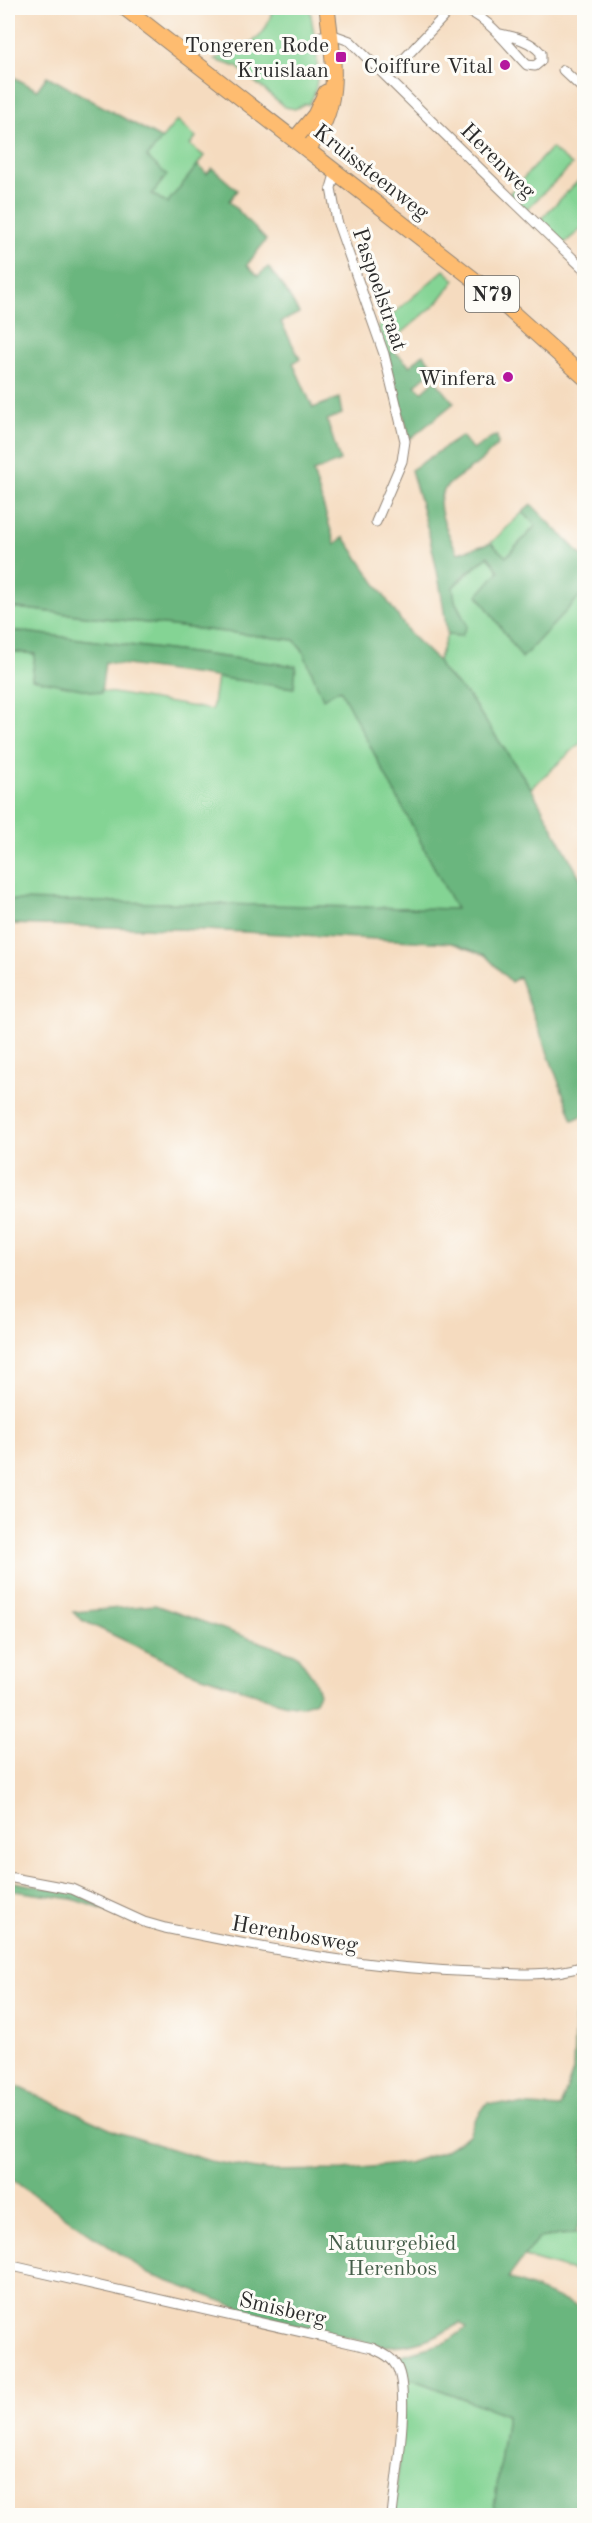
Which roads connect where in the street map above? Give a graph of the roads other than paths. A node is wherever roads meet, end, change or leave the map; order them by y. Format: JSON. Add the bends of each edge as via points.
{"nodes":[{"id":1,"x":126,"y":8,"type":"edge"},
{"id":2,"x":318,"y":8,"type":"edge"},
{"id":3,"x":327,"y":8,"type":"edge"},
{"id":4,"x":459,"y":8,"type":"edge"},
{"id":5,"x":500,"y":34,"type":"dead end"},
{"id":6,"x":326,"y":35,"type":"junction"},
{"id":7,"x":562,"y":70,"type":"dead end"},
{"id":8,"x":387,"y":77,"type":"junction"},
{"id":9,"x":585,"y":90,"type":"edge"},
{"id":10,"x":302,"y":144,"type":"junction"},
{"id":11,"x":336,"y":171,"type":"junction"},
{"id":12,"x":585,"y":269,"type":"edge"},
{"id":13,"x":585,"y":377,"type":"edge"},
{"id":14,"x":376,"y":522,"type":"dead end"},
{"id":15,"x":8,"y":1877,"type":"edge"},
{"id":16,"x":585,"y":1966,"type":"edge"},
{"id":17,"x":8,"y":2265,"type":"edge"},
{"id":18,"x":392,"y":2516,"type":"edge"}],
"edges":[{"from":1,"to":10,"type":"main road","name":"Kruissteenweg","number":"N79"},
{"from":2,"to":6,"type":"main road"},
{"from":3,"to":6,"type":"main road"},
{"from":4,"to":5,"type":"street","via":[[468,10]]},
{"from":4,"to":8,"type":"street","via":[[449,11]]},
{"from":6,"to":8,"type":"street","name":"Herenweg","via":[[350,41]]},
{"from":6,"to":10,"type":"main road","via":[[326,94]]},
{"from":7,"to":9,"type":"street"},
{"from":8,"to":12,"type":"street","name":"Herenweg"},
{"from":10,"to":11,"type":"main road","name":"Kruissteenweg","number":"N79"},
{"from":11,"to":13,"type":"main road","name":"Kruissteenweg","number":"N79","via":[[485,288]]},
{"from":11,"to":14,"type":"street","name":"Paspoelstraat","via":[[331,188],[337,220],[384,354],[405,441],[402,462]]},
{"from":15,"to":16,"type":"street","name":"Herenbosweg","via":[[72,1889],[165,1928],[351,1963],[533,1974]]},
{"from":17,"to":18,"type":"street","name":"Smisberg","via":[[372,2348],[387,2355],[398,2369],[402,2401]]}]}
